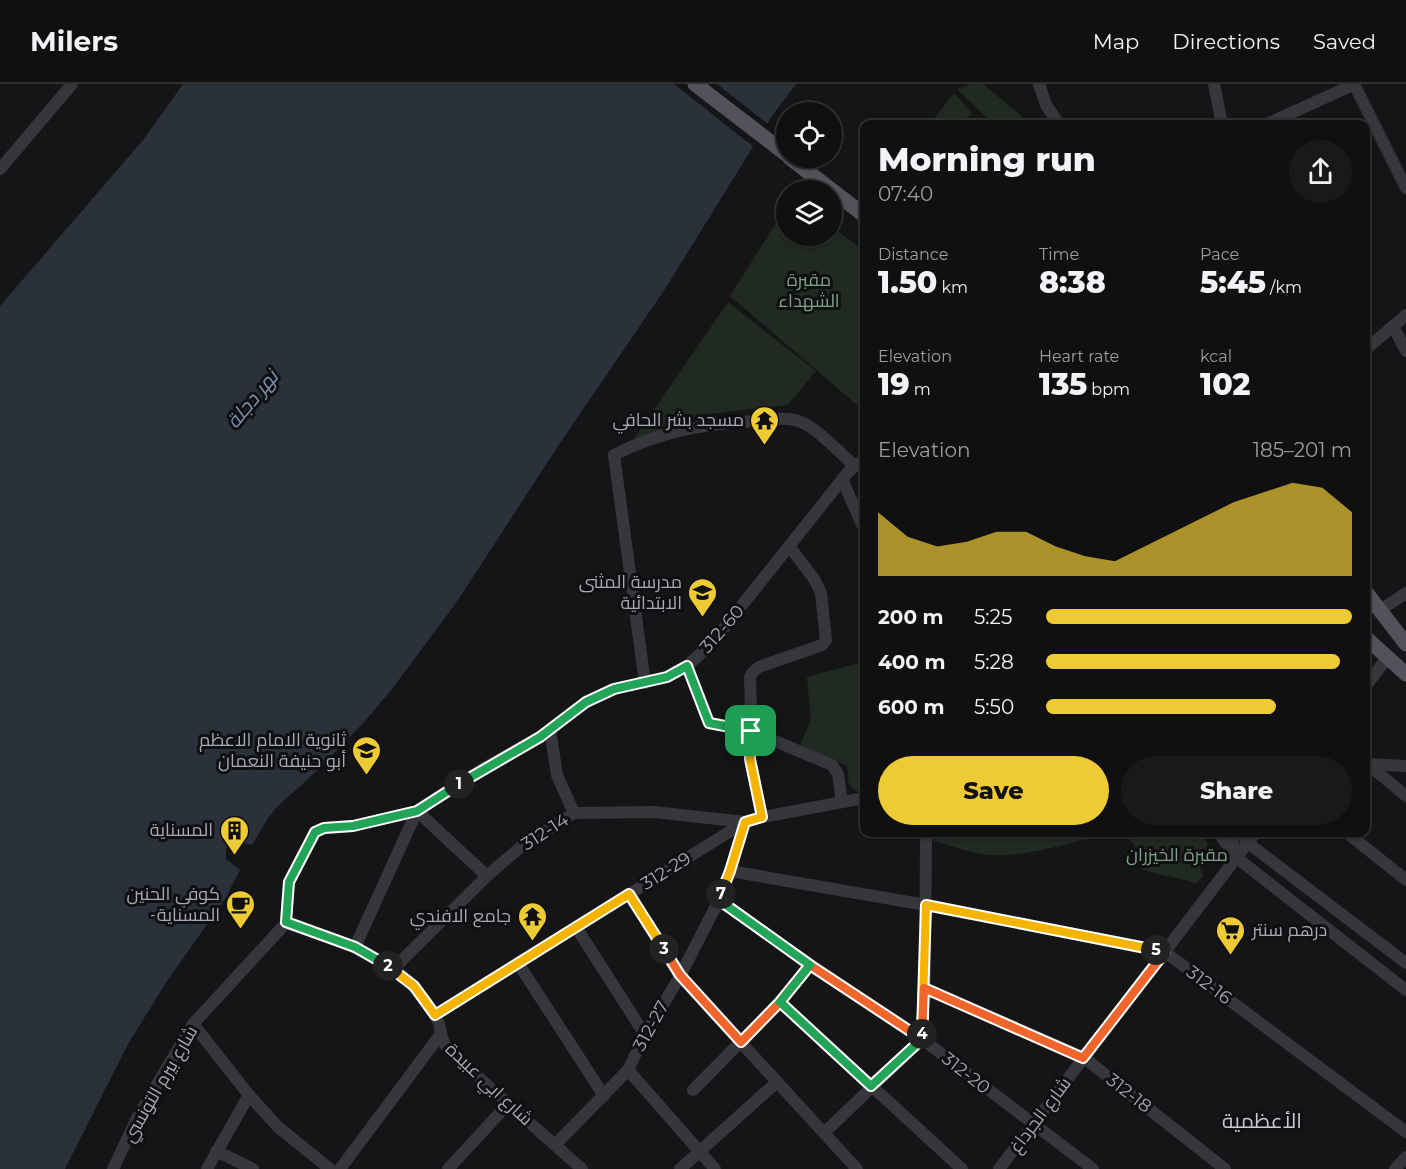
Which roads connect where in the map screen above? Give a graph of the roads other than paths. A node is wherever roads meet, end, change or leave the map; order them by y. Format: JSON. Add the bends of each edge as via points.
{"nodes":[{"id":1,"x":72,"y":84,"type":"edge"},
{"id":2,"x":695,"y":84,"type":"edge"},
{"id":3,"x":1042,"y":84,"type":"edge"},
{"id":4,"x":1214,"y":84,"type":"edge"},
{"id":5,"x":1355,"y":84,"type":"edge"},
{"id":6,"x":1056,"y":120,"type":"edge"},
{"id":7,"x":1221,"y":120,"type":"edge"},
{"id":8,"x":1276,"y":120,"type":"edge"},
{"id":9,"x":776,"y":146,"type":"edge"},
{"id":10,"x":803,"y":168,"type":"edge"},
{"id":11,"x":0,"y":169,"type":"edge"},
{"id":12,"x":1406,"y":188,"type":"edge"},
{"id":13,"x":860,"y":212,"type":"edge"},
{"id":14,"x":1406,"y":315,"type":"edge"},
{"id":15,"x":1392,"y":327,"type":"junction"},
{"id":16,"x":1370,"y":346,"type":"edge"},
{"id":17,"x":1406,"y":351,"type":"edge"},
{"id":18,"x":859,"y":462,"type":"edge"},
{"id":19,"x":842,"y":479,"type":"junction"},
{"id":20,"x":860,"y":520,"type":"edge"},
{"id":21,"x":790,"y":547,"type":"junction"},
{"id":22,"x":1406,"y":593,"type":"edge"},
{"id":23,"x":1370,"y":598,"type":"edge"},
{"id":24,"x":1379,"y":611,"type":"junction"},
{"id":25,"x":1370,"y":644,"type":"edge"},
{"id":26,"x":1406,"y":644,"type":"edge"},
{"id":27,"x":1387,"y":658,"type":"junction"},
{"id":28,"x":687,"y":666,"type":"junction"},
{"id":29,"x":1406,"y":674,"type":"edge"},
{"id":30,"x":1370,"y":680,"type":"edge"},
{"id":31,"x":645,"y":683,"type":"junction"},
{"id":32,"x":550,"y":730,"type":"junction"},
{"id":33,"x":751,"y":731,"type":"junction"},
{"id":34,"x":1370,"y":763,"type":"edge"},
{"id":35,"x":1370,"y":766,"type":"edge"},
{"id":36,"x":1406,"y":766,"type":"edge"},
{"id":37,"x":1406,"y":795,"type":"edge"},
{"id":38,"x":860,"y":799,"type":"edge"},
{"id":39,"x":842,"y":802,"type":"junction"},
{"id":40,"x":417,"y":811,"type":"junction"},
{"id":41,"x":574,"y":813,"type":"junction"},
{"id":42,"x":762,"y":817,"type":"junction"},
{"id":43,"x":745,"y":822,"type":"junction"},
{"id":44,"x":926,"y":837,"type":"edge"},
{"id":45,"x":1222,"y":837,"type":"edge"},
{"id":46,"x":1231,"y":837,"type":"edge"},
{"id":47,"x":1352,"y":837,"type":"edge"},
{"id":48,"x":1245,"y":838,"type":"edge"},
{"id":49,"x":1237,"y":858,"type":"junction"},
{"id":50,"x":730,"y":871,"type":"junction"},
{"id":51,"x":488,"y":876,"type":"junction"},
{"id":52,"x":1406,"y":879,"type":"edge"},
{"id":53,"x":629,"y":894,"type":"junction"},
{"id":54,"x":719,"y":900,"type":"junction"},
{"id":55,"x":926,"y":905,"type":"junction"},
{"id":56,"x":286,"y":922,"type":"junction"},
{"id":57,"x":576,"y":927,"type":"junction"},
{"id":58,"x":355,"y":947,"type":"junction"},
{"id":59,"x":1165,"y":952,"type":"junction"},
{"id":60,"x":518,"y":963,"type":"junction"},
{"id":61,"x":1406,"y":963,"type":"edge"},
{"id":62,"x":810,"y":965,"type":"junction"},
{"id":63,"x":393,"y":969,"type":"junction"},
{"id":64,"x":680,"y":975,"type":"junction"},
{"id":65,"x":924,"y":988,"type":"junction"},
{"id":66,"x":1406,"y":990,"type":"edge"},
{"id":67,"x":780,"y":1002,"type":"junction"},
{"id":68,"x":435,"y":1015,"type":"junction"},
{"id":69,"x":193,"y":1024,"type":"junction"},
{"id":70,"x":440,"y":1035,"type":"junction"},
{"id":71,"x":645,"y":1035,"type":"junction"},
{"id":72,"x":922,"y":1039,"type":"junction"},
{"id":73,"x":741,"y":1042,"type":"junction"},
{"id":74,"x":1083,"y":1058,"type":"junction"},
{"id":75,"x":628,"y":1070,"type":"junction"},
{"id":76,"x":777,"y":1082,"type":"junction"},
{"id":77,"x":871,"y":1086,"type":"junction"},
{"id":78,"x":693,"y":1089,"type":"dead end"},
{"id":79,"x":249,"y":1095,"type":"junction"},
{"id":80,"x":604,"y":1096,"type":"junction"},
{"id":81,"x":508,"y":1104,"type":"junction"},
{"id":82,"x":1033,"y":1125,"type":"junction"},
{"id":83,"x":1406,"y":1132,"type":"edge"},
{"id":84,"x":824,"y":1133,"type":"junction"},
{"id":85,"x":555,"y":1145,"type":"junction"},
{"id":86,"x":216,"y":1151,"type":"junction"},
{"id":87,"x":699,"y":1152,"type":"junction"},
{"id":88,"x":1406,"y":1157,"type":"edge"},
{"id":89,"x":112,"y":1169,"type":"edge"},
{"id":90,"x":207,"y":1169,"type":"edge"},
{"id":91,"x":253,"y":1169,"type":"edge"},
{"id":92,"x":330,"y":1169,"type":"edge"},
{"id":93,"x":340,"y":1169,"type":"edge"},
{"id":94,"x":448,"y":1169,"type":"edge"},
{"id":95,"x":582,"y":1169,"type":"edge"},
{"id":96,"x":680,"y":1169,"type":"edge"},
{"id":97,"x":715,"y":1169,"type":"edge"},
{"id":98,"x":857,"y":1169,"type":"edge"},
{"id":99,"x":962,"y":1169,"type":"edge"},
{"id":100,"x":999,"y":1169,"type":"edge"},
{"id":101,"x":1093,"y":1169,"type":"edge"},
{"id":102,"x":1225,"y":1169,"type":"edge"},
{"id":103,"x":1395,"y":1169,"type":"edge"}],
"edges":[{"from":1,"to":11,"type":"street"},
{"from":2,"to":9,"type":"main road"},
{"from":3,"to":6,"type":"street","via":[[1046,105]]},
{"from":4,"to":7,"type":"street"},
{"from":5,"to":8,"type":"street"},
{"from":5,"to":12,"type":"street"},
{"from":10,"to":13,"type":"main road"},
{"from":14,"to":15,"type":"street"},
{"from":15,"to":16,"type":"street"},
{"from":15,"to":17,"type":"street"},
{"from":18,"to":19,"type":"street","name":"312-60"},
{"from":18,"to":31,"type":"street","via":[[810,428],[789,419],[690,427],[614,455]]},
{"from":19,"to":20,"type":"street"},
{"from":19,"to":21,"type":"street","name":"312-60"},
{"from":21,"to":28,"type":"street","name":"312-60","via":[[711,644]]},
{"from":21,"to":33,"type":"street","via":[[821,593],[826,640],[752,673]]},
{"from":22,"to":24,"type":"street"},
{"from":23,"to":24,"type":"main road"},
{"from":24,"to":26,"type":"main road"},
{"from":25,"to":27,"type":"main road"},
{"from":27,"to":29,"type":"main road"},
{"from":27,"to":30,"type":"street"},
{"from":28,"to":31,"type":"street","name":"312-60"},
{"from":28,"to":33,"type":"street","via":[[709,723]]},
{"from":31,"to":32,"type":"street","name":"312-60","via":[[600,695],[573,710]]},
{"from":32,"to":40,"type":"street","name":"312-60"},
{"from":32,"to":41,"type":"street","via":[[557,775]]},
{"from":33,"to":39,"type":"street","via":[[832,765],[838,774]]},
{"from":33,"to":42,"type":"street","via":[[750,759]]},
{"from":34,"to":36,"type":"street"},
{"from":35,"to":37,"type":"street"},
{"from":38,"to":39,"type":"street"},
{"from":39,"to":42,"type":"street"},
{"from":40,"to":51,"type":"street"},
{"from":40,"to":56,"type":"street","name":"312-60","via":[[315,832],[289,882]]},
{"from":40,"to":58,"type":"street"},
{"from":41,"to":43,"type":"street","name":"312-14","via":[[654,812]]},
{"from":41,"to":51,"type":"street","name":"312-14","via":[[523,844]]},
{"from":42,"to":43,"type":"street"},
{"from":43,"to":50,"type":"street","name":"312-27"},
{"from":43,"to":53,"type":"street","name":"312-29"},
{"from":44,"to":55,"type":"street"},
{"from":45,"to":49,"type":"street"},
{"from":46,"to":49,"type":"street"},
{"from":47,"to":52,"type":"street"},
{"from":48,"to":49,"type":"street","name":"شارع الجرداغ"},
{"from":48,"to":61,"type":"street"},
{"from":49,"to":59,"type":"street","name":"شارع الجرداغ"},
{"from":49,"to":66,"type":"street"},
{"from":50,"to":54,"type":"street","name":"312-27"},
{"from":50,"to":55,"type":"street","name":"312-16"},
{"from":51,"to":63,"type":"street","name":"312-14"},
{"from":53,"to":57,"type":"street","name":"312-29"},
{"from":53,"to":64,"type":"street"},
{"from":54,"to":62,"type":"street","name":"312-20"},
{"from":54,"to":64,"type":"street","name":"312-27"},
{"from":55,"to":59,"type":"street","name":"312-16"},
{"from":55,"to":65,"type":"street"},
{"from":56,"to":58,"type":"street","name":"شارع ابي عبيدة"},
{"from":56,"to":69,"type":"street","name":"شارع بيرم التونسي"},
{"from":57,"to":60,"type":"street","name":"312-29"},
{"from":57,"to":71,"type":"street"},
{"from":58,"to":63,"type":"street","name":"شارع ابي عبيدة"},
{"from":59,"to":74,"type":"street","name":"شارع الجرداغ"},
{"from":59,"to":83,"type":"street","name":"312-16"},
{"from":60,"to":68,"type":"street","name":"312-29"},
{"from":60,"to":80,"type":"street"},
{"from":62,"to":67,"type":"street"},
{"from":62,"to":72,"type":"street","name":"312-20"},
{"from":63,"to":68,"type":"street","name":"شارع ابي عبيدة","via":[[414,986]]},
{"from":64,"to":71,"type":"street","name":"312-27"},
{"from":64,"to":73,"type":"street"},
{"from":65,"to":72,"type":"street"},
{"from":65,"to":74,"type":"street","name":"312-18"},
{"from":67,"to":73,"type":"street"},
{"from":67,"to":77,"type":"street"},
{"from":68,"to":70,"type":"street","name":"شارع ابي عبيدة"},
{"from":69,"to":79,"type":"street"},
{"from":69,"to":89,"type":"street","name":"شارع بيرم التونسي","via":[[138,1116]]},
{"from":70,"to":81,"type":"street","name":"شارع ابي عبيدة","via":[[446,1048]]},
{"from":70,"to":93,"type":"street"},
{"from":71,"to":75,"type":"street","name":"312-27"},
{"from":72,"to":77,"type":"street"},
{"from":72,"to":82,"type":"street","name":"312-20"},
{"from":73,"to":76,"type":"street"},
{"from":73,"to":78,"type":"street"},
{"from":74,"to":82,"type":"street","name":"شارع الجرداغ"},
{"from":74,"to":102,"type":"street","name":"312-18"},
{"from":75,"to":80,"type":"street","name":"312-27"},
{"from":75,"to":87,"type":"street"},
{"from":76,"to":84,"type":"street"},
{"from":76,"to":87,"type":"street"},
{"from":77,"to":84,"type":"street"},
{"from":77,"to":99,"type":"street"},
{"from":79,"to":86,"type":"street"},
{"from":79,"to":92,"type":"street","via":[[278,1127]]},
{"from":80,"to":85,"type":"street","name":"312-27"},
{"from":81,"to":85,"type":"street","name":"شارع ابي عبيدة"},
{"from":81,"to":94,"type":"street"},
{"from":82,"to":100,"type":"street","name":"شارع الجرداغ"},
{"from":82,"to":101,"type":"street","name":"312-20"},
{"from":84,"to":98,"type":"street"},
{"from":85,"to":95,"type":"street","name":"شارع ابي عبيدة"},
{"from":86,"to":90,"type":"street"},
{"from":86,"to":91,"type":"street"},
{"from":87,"to":96,"type":"street"},
{"from":87,"to":97,"type":"street"},
{"from":88,"to":103,"type":"street"}]}
